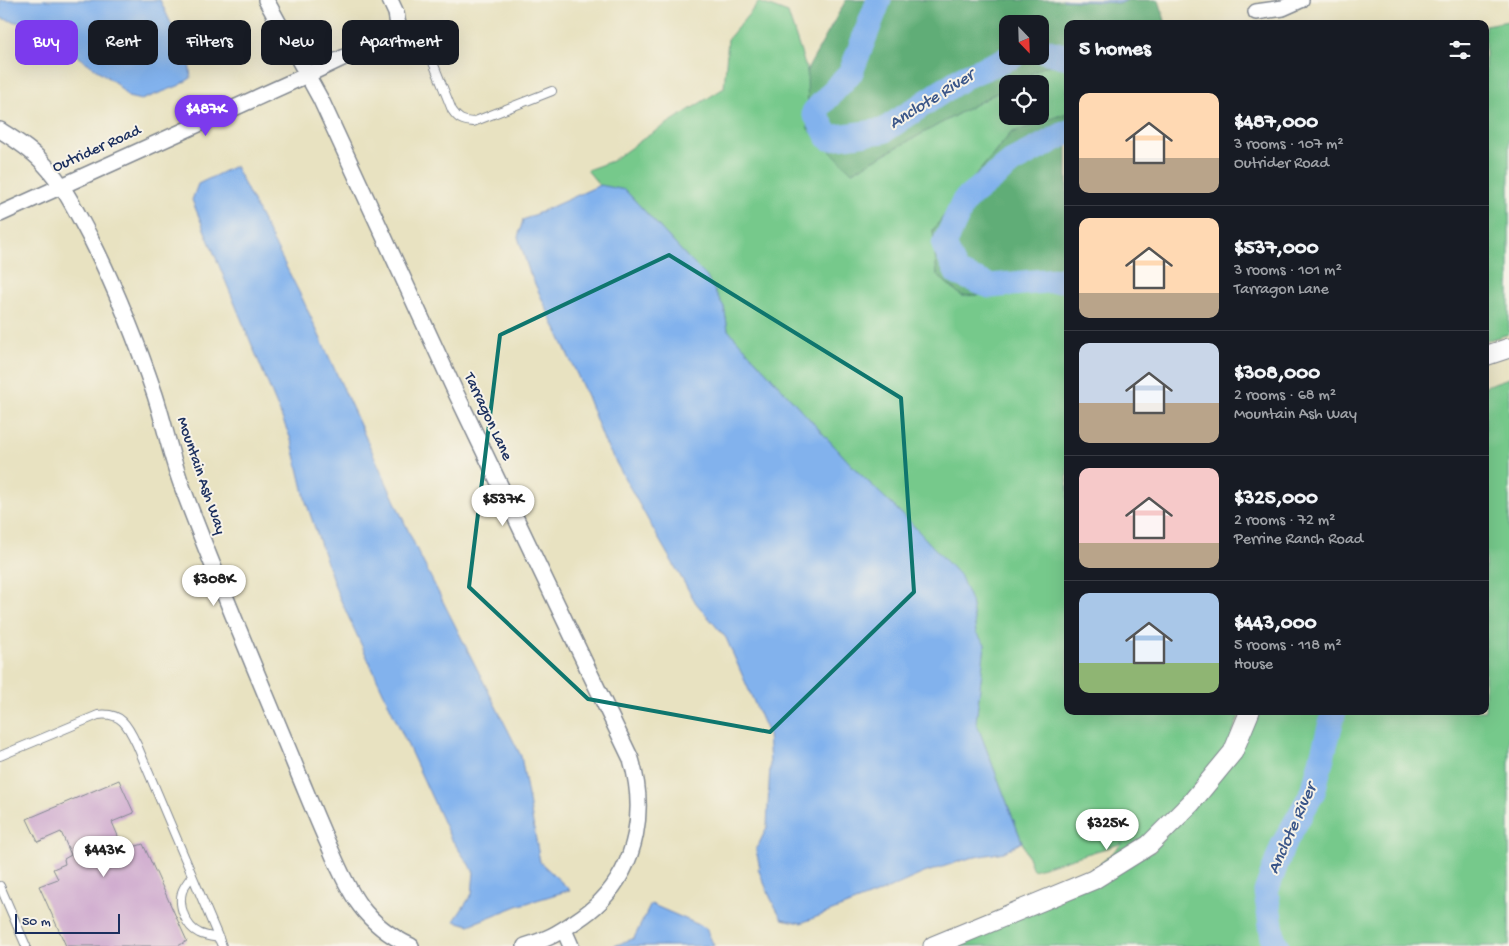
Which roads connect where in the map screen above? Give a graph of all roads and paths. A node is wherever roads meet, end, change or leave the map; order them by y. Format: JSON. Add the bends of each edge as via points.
{"nodes":[{"id":1,"x":266,"y":0,"type":"edge"},
{"id":2,"x":390,"y":0,"type":"edge"},
{"id":3,"x":1301,"y":0,"type":"edge"},
{"id":4,"x":1256,"y":12,"type":"dead end"},
{"id":5,"x":397,"y":20,"type":"edge"},
{"id":6,"x":342,"y":58,"type":"edge"},
{"id":7,"x":434,"y":65,"type":"edge"},
{"id":8,"x":307,"y":74,"type":"junction"},
{"id":9,"x":552,"y":91,"type":"dead end"},
{"id":10,"x":0,"y":130,"type":"edge"},
{"id":11,"x":62,"y":186,"type":"junction"},
{"id":12,"x":0,"y":214,"type":"edge"},
{"id":13,"x":1509,"y":348,"type":"edge"},
{"id":14,"x":1489,"y":355,"type":"edge"},
{"id":15,"x":1248,"y":715,"type":"edge"},
{"id":16,"x":0,"y":756,"type":"edge"},
{"id":17,"x":192,"y":876,"type":"junction"},
{"id":18,"x":0,"y":886,"type":"edge"},
{"id":19,"x":564,"y":930,"type":"junction"},
{"id":20,"x":220,"y":942,"type":"edge"},
{"id":21,"x":26,"y":946,"type":"edge"},
{"id":22,"x":411,"y":946,"type":"edge"},
{"id":23,"x":529,"y":946,"type":"edge"},
{"id":24,"x":571,"y":946,"type":"edge"},
{"id":25,"x":933,"y":946,"type":"edge"}],
"edges":[{"from":1,"to":8,"type":"street","name":"Tarragon Lane"},
{"from":2,"to":5,"type":"street"},
{"from":3,"to":4,"type":"street","via":[[1283,8]]},
{"from":6,"to":8,"type":"street","name":"Outrider Road"},
{"from":7,"to":9,"type":"lane","via":[[452,110],[463,121],[473,122]]},
{"from":8,"to":11,"type":"street","name":"Outrider Road"},
{"from":8,"to":19,"type":"street","name":"Tarragon Lane","via":[[633,765],[639,818],[630,855],[609,892]]},
{"from":10,"to":11,"type":"street","name":"Mountain Ash Way","via":[[44,163]]},
{"from":11,"to":12,"type":"street","name":"Outrider Road"},
{"from":11,"to":22,"type":"street","name":"Mountain Ash Way","via":[[106,270],[133,334],[185,495],[346,884],[356,902],[377,925]]},
{"from":13,"to":14,"type":"street"},
{"from":15,"to":25,"type":"street","via":[[1233,752],[1191,803],[1149,845],[1093,880]]},
{"from":16,"to":17,"type":"lane","via":[[98,715],[120,718],[137,745]]},
{"from":17,"to":20,"type":"lane"},
{"from":17,"to":20,"type":"lane","via":[[181,895],[183,912],[200,934]]},
{"from":18,"to":21,"type":"lane"},
{"from":19,"to":23,"type":"street","name":"Tarragon Lane"},
{"from":19,"to":24,"type":"street"}]}
